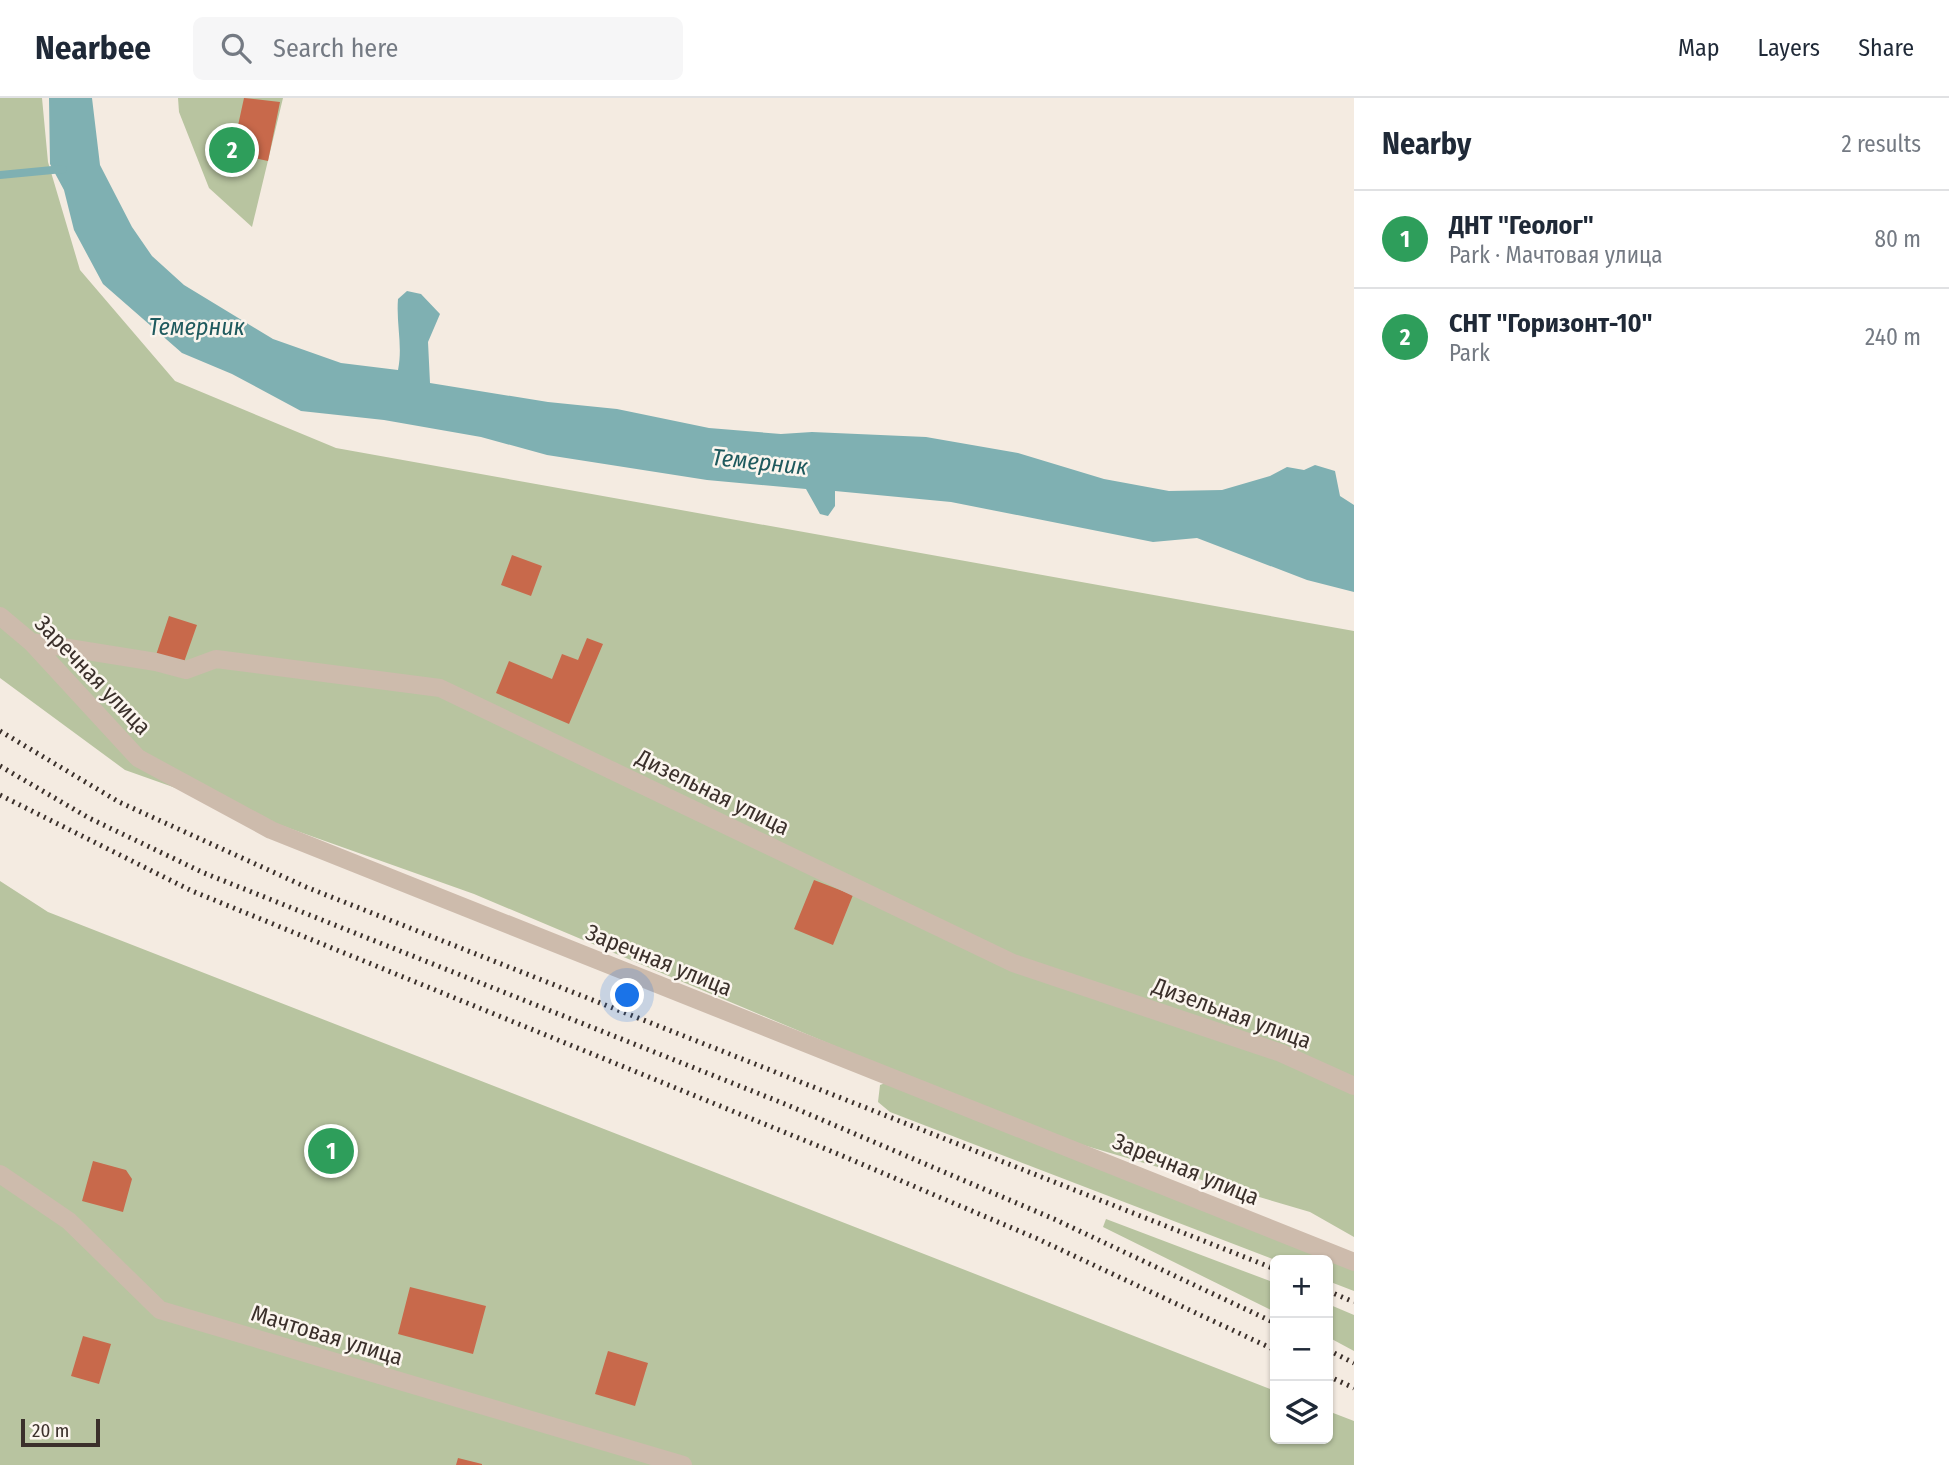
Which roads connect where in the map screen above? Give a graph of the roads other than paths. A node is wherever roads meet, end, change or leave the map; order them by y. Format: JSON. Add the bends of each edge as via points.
{"nodes":[{"id":1,"x":0,"y":617,"type":"edge"},
{"id":2,"x":31,"y":642,"type":"junction"},
{"id":3,"x":1354,"y":1086,"type":"edge"},
{"id":4,"x":0,"y":1174,"type":"edge"},
{"id":5,"x":1354,"y":1262,"type":"edge"},
{"id":6,"x":683,"y":1465,"type":"edge"}],
"edges":[{"from":1,"to":2,"type":"street","name":"Заречная улица"},
{"from":2,"to":3,"type":"street","name":"Дизельная улица","via":[[186,670],[216,659],[440,688],[1013,963],[1281,1054]]},
{"from":2,"to":5,"type":"street","name":"Заречная улица","via":[[138,758],[271,830]]},
{"from":4,"to":6,"type":"street","name":"Мачтовая улица","via":[[69,1221],[160,1310]]}]}
